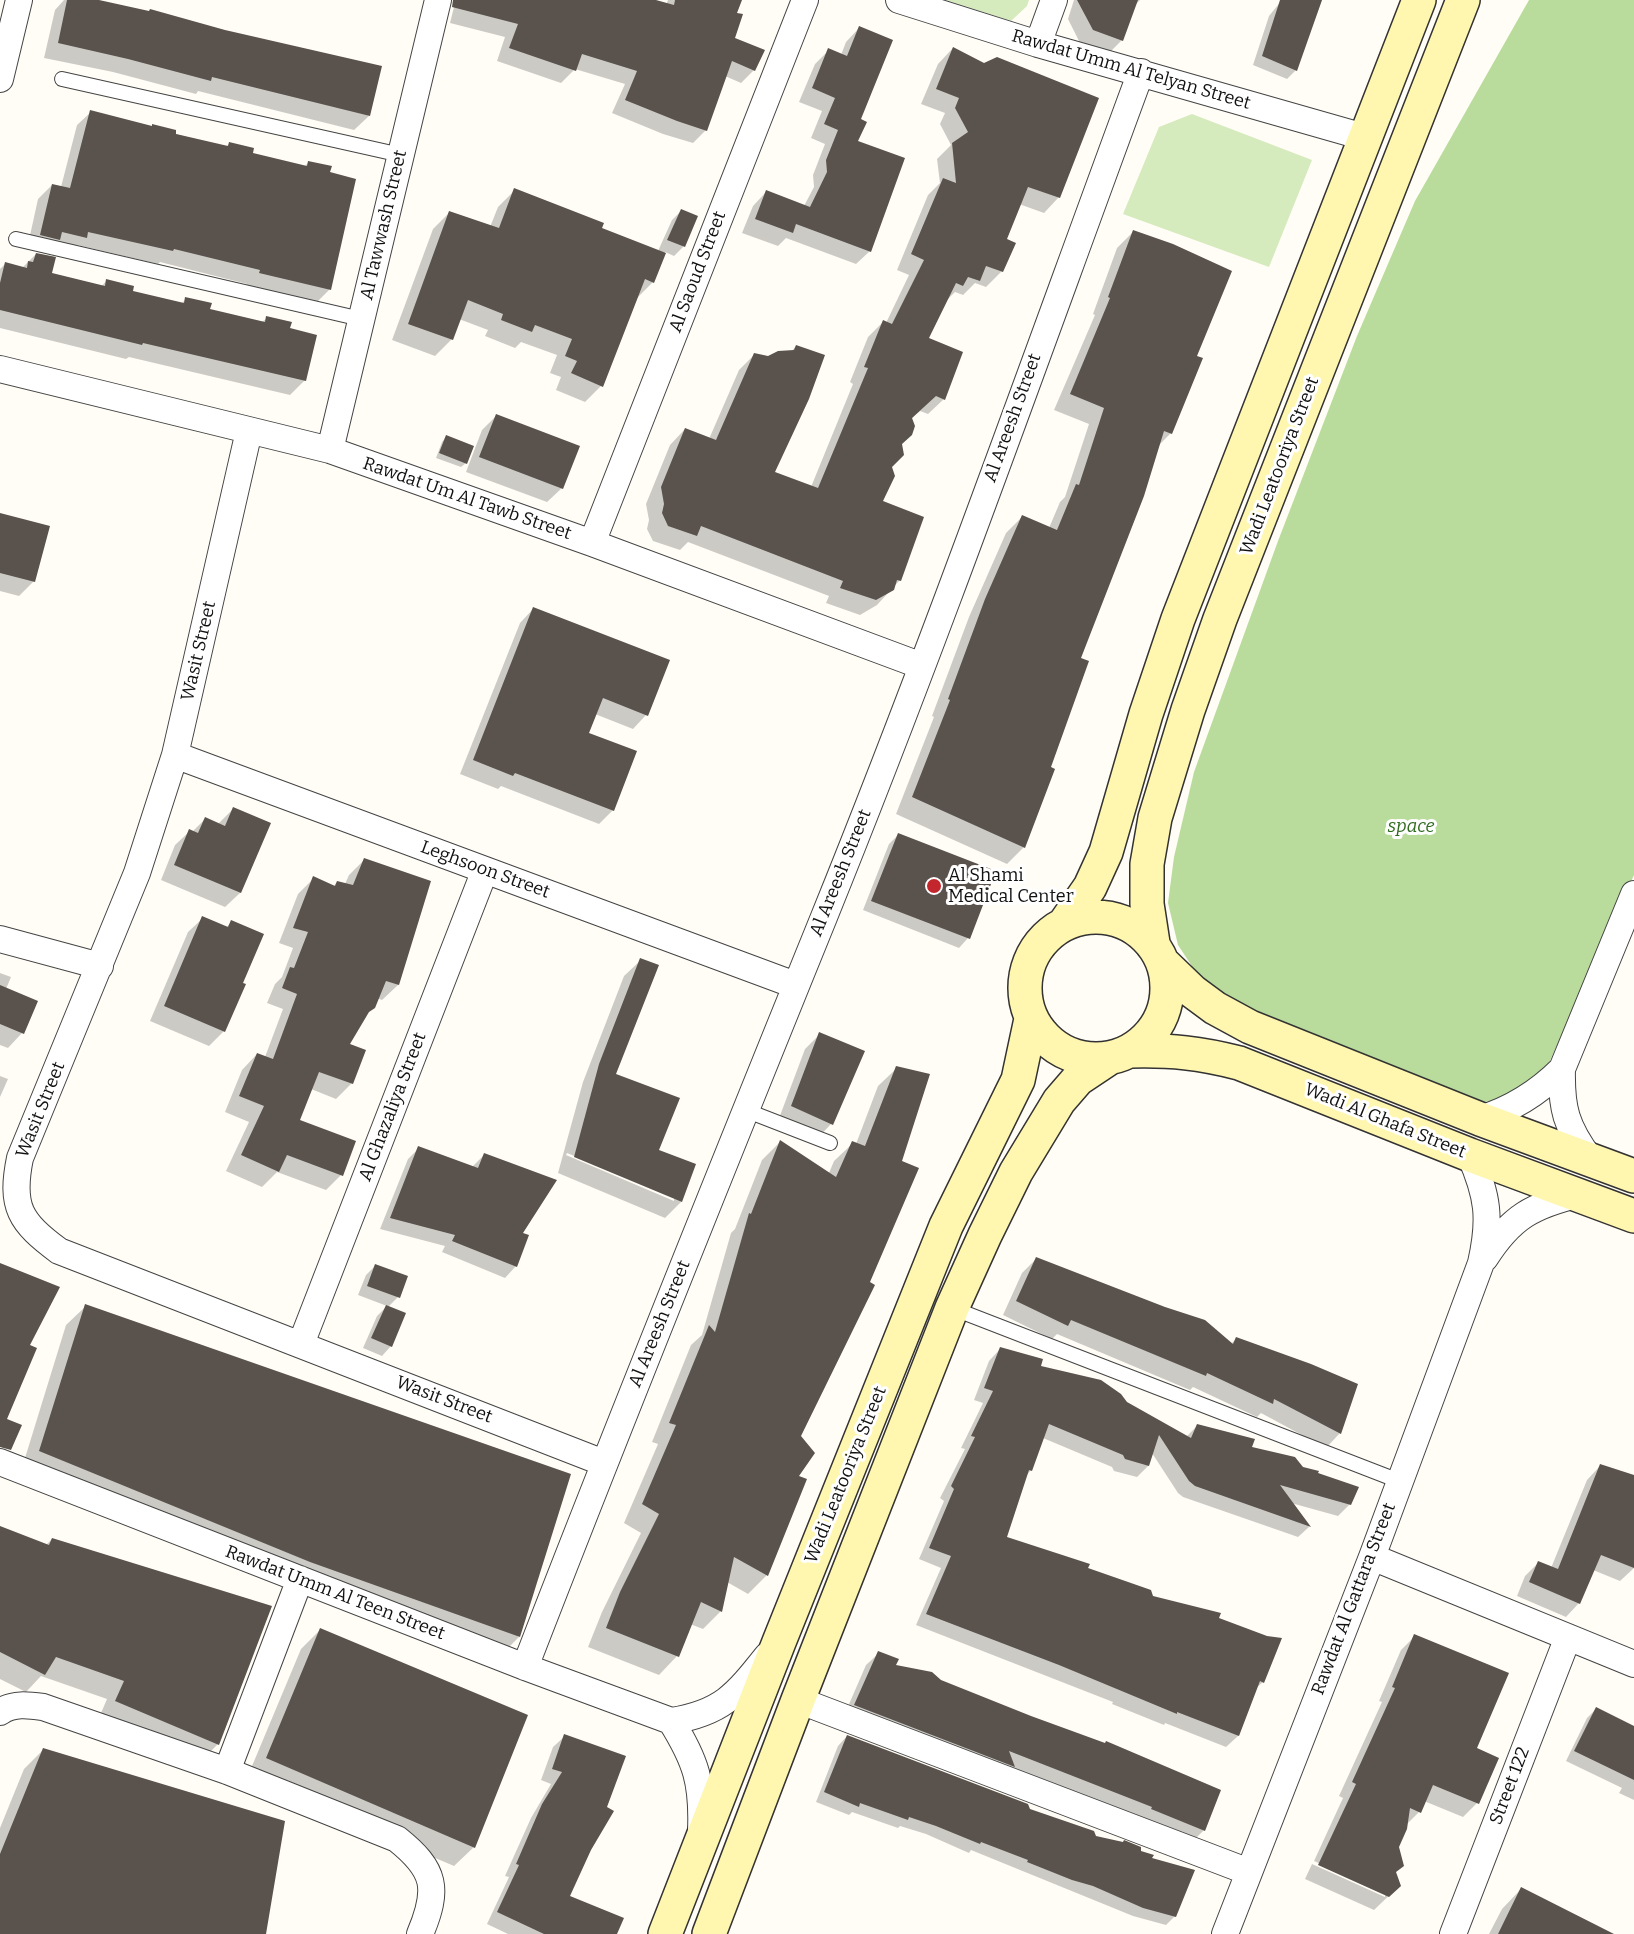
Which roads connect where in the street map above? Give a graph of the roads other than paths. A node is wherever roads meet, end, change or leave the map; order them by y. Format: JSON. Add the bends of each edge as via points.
{"nodes":[{"id":1,"x":19,"y":0,"type":"edge"},
{"id":2,"x":438,"y":0,"type":"edge"},
{"id":3,"x":804,"y":0,"type":"edge"},
{"id":4,"x":899,"y":0,"type":"edge"},
{"id":5,"x":1054,"y":0,"type":"edge"},
{"id":6,"x":1419,"y":0,"type":"edge"},
{"id":7,"x":1463,"y":0,"type":"edge"},
{"id":8,"x":1038,"y":44,"type":"junction"},
{"id":9,"x":1141,"y":72,"type":"junction"},
{"id":10,"x":0,"y":79,"type":"edge"},
{"id":11,"x":62,"y":79,"type":"dead end"},
{"id":12,"x":1364,"y":137,"type":"junction"},
{"id":13,"x":401,"y":155,"type":"junction"},
{"id":14,"x":16,"y":239,"type":"dead end"},
{"id":15,"x":361,"y":319,"type":"junction"},
{"id":16,"x":0,"y":369,"type":"edge"},
{"id":17,"x":249,"y":431,"type":"junction"},
{"id":18,"x":330,"y":450,"type":"junction"},
{"id":19,"x":592,"y":543,"type":"junction"},
{"id":20,"x":922,"y":666,"type":"junction"},
{"id":21,"x":175,"y":755,"type":"junction"},
{"id":22,"x":485,"y":870,"type":"junction"},
{"id":23,"x":1634,"y":894,"type":"edge"},
{"id":24,"x":1065,"y":923,"type":"junction"},
{"id":25,"x":0,"y":939,"type":"edge"},
{"id":26,"x":1159,"y":954,"type":"junction"},
{"id":27,"x":100,"y":966,"type":"junction"},
{"id":28,"x":795,"y":986,"type":"junction"},
{"id":29,"x":1031,"y":1019,"type":"junction"},
{"id":30,"x":1119,"y":1055,"type":"junction"},
{"id":31,"x":1562,"y":1069,"type":"junction"},
{"id":32,"x":745,"y":1110,"type":"junction"},
{"id":33,"x":1480,"y":1119,"type":"junction"},
{"id":34,"x":830,"y":1143,"type":"dead end"},
{"id":35,"x":1470,"y":1155,"type":"junction"},
{"id":36,"x":1590,"y":1159,"type":"junction"},
{"id":37,"x":1634,"y":1176,"type":"edge"},
{"id":38,"x":1580,"y":1194,"type":"junction"},
{"id":39,"x":1634,"y":1216,"type":"edge"},
{"id":40,"x":1481,"y":1263,"type":"junction"},
{"id":41,"x":952,"y":1308,"type":"junction"},
{"id":42,"x":302,"y":1344,"type":"junction"},
{"id":43,"x":0,"y":1462,"type":"edge"},
{"id":44,"x":604,"y":1463,"type":"junction"},
{"id":45,"x":1399,"y":1481,"type":"junction"},
{"id":46,"x":1371,"y":1557,"type":"junction"},
{"id":47,"x":300,"y":1579,"type":"junction"},
{"id":48,"x":1568,"y":1637,"type":"junction"},
{"id":49,"x":779,"y":1642,"type":"junction"},
{"id":50,"x":1634,"y":1664,"type":"edge"},
{"id":51,"x":525,"y":1667,"type":"junction"},
{"id":52,"x":798,"y":1700,"type":"junction"},
{"id":53,"x":0,"y":1712,"type":"edge"},
{"id":54,"x":671,"y":1721,"type":"junction"},
{"id":55,"x":227,"y":1771,"type":"junction"},
{"id":56,"x":701,"y":1843,"type":"junction"},
{"id":57,"x":1249,"y":1872,"type":"junction"},
{"id":58,"x":420,"y":1934,"type":"edge"},
{"id":59,"x":665,"y":1934,"type":"edge"},
{"id":60,"x":709,"y":1934,"type":"edge"},
{"id":61,"x":1225,"y":1934,"type":"edge"},
{"id":62,"x":1453,"y":1934,"type":"edge"}],
"edges":[{"from":1,"to":10,"type":"street"},
{"from":2,"to":13,"type":"street","name":"Al Tawwash Street"},
{"from":3,"to":19,"type":"street","name":"Al Saoud Street"},
{"from":4,"to":8,"type":"street","name":"Rawdat Umm Al Telyan Street"},
{"from":5,"to":8,"type":"street"},
{"from":6,"to":12,"type":"street"},
{"from":7,"to":26,"type":"street","name":"Wadi Leatooriya Street","via":[[1188,710],[1155,818],[1147,864],[1146,904]]},
{"from":8,"to":9,"type":"street","name":"Rawdat Umm Al Telyan Street"},
{"from":9,"to":12,"type":"street","name":"Rawdat Umm Al Telyan Street"},
{"from":9,"to":20,"type":"street","name":"Al Areesh Street"},
{"from":11,"to":13,"type":"lane"},
{"from":12,"to":24,"type":"street","via":[[1178,619],[1106,852],[1090,887]]},
{"from":13,"to":15,"type":"street","name":"Al Tawwash Street"},
{"from":14,"to":15,"type":"lane"},
{"from":15,"to":18,"type":"street","name":"Al Tawwash Street"},
{"from":16,"to":17,"type":"street","name":"Rawdat Um Al Tawb Street"},
{"from":17,"to":18,"type":"street","name":"Rawdat Um Al Tawb Street"},
{"from":17,"to":21,"type":"street","name":"Wasit Street"},
{"from":18,"to":19,"type":"street","name":"Rawdat Um Al Tawb Street"},
{"from":19,"to":20,"type":"street","name":"Rawdat Um Al Tawb Street"},
{"from":20,"to":28,"type":"street","name":"Al Areesh Street"},
{"from":21,"to":22,"type":"street","name":"Leghsoon Street"},
{"from":21,"to":27,"type":"street","name":"Wasit Street","via":[[137,873]]},
{"from":22,"to":28,"type":"street","name":"Leghsoon Street"},
{"from":22,"to":42,"type":"street","name":"Al Ghazaliya Street"},
{"from":23,"to":31,"type":"street"},
{"from":24,"to":26,"type":"street","via":[[1088,916],[1112,918],[1135,927]]},
{"from":24,"to":29,"type":"street","via":[[1046,936],[1025,975],[1025,998]]},
{"from":25,"to":27,"type":"street"},
{"from":26,"to":30,"type":"street","via":[[1168,989],[1163,1014],[1150,1035]]},
{"from":26,"to":33,"type":"street","name":"Wadi Al Ghafa Street","via":[[1192,991],[1250,1027]]},
{"from":27,"to":42,"type":"street","name":"Wasit Street","via":[[20,1158],[17,1207],[33,1232],[58,1251]]},
{"from":28,"to":32,"type":"street","name":"Al Areesh Street"},
{"from":29,"to":30,"type":"street","via":[[1045,1038],[1063,1052],[1085,1059]]},
{"from":29,"to":49,"type":"street","name":"Wadi Leatooriya Street","via":[[1018,1080],[946,1226]]},
{"from":30,"to":35,"type":"street","name":"Wadi Al Ghafa Street","via":[[1175,1050],[1239,1063]]},
{"from":30,"to":41,"type":"street","name":"Wadi Leatooriya Street","via":[[1078,1079],[1059,1101],[1016,1172]]},
{"from":31,"to":33,"type":"street","via":[[1533,1095]]},
{"from":31,"to":36,"type":"street","via":[[1566,1117]]},
{"from":32,"to":34,"type":"lane"},
{"from":32,"to":44,"type":"street","name":"Al Areesh Street"},
{"from":33,"to":36,"type":"street","name":"Wadi Al Ghafa Street"},
{"from":35,"to":38,"type":"street","name":"Wadi Al Ghafa Street"},
{"from":35,"to":40,"type":"street","name":"Rawdat Al Gattara Street","via":[[1487,1208],[1487,1236]]},
{"from":36,"to":37,"type":"street","name":"Wadi Al Ghafa Street"},
{"from":38,"to":39,"type":"street","name":"Wadi Al Ghafa Street"},
{"from":38,"to":40,"type":"street","name":"Rawdat Al Gattara Street","via":[[1549,1201],[1521,1216],[1498,1237]]},
{"from":40,"to":45,"type":"street","name":"Rawdat Al Gattara Street"},
{"from":41,"to":45,"type":"lane"},
{"from":41,"to":52,"type":"street","name":"Wadi Leatooriya Street"},
{"from":42,"to":44,"type":"street","name":"Wasit Street"},
{"from":43,"to":47,"type":"street","name":"Rawdat Umm Al Teen Street"},
{"from":44,"to":51,"type":"street","name":"Al Areesh Street"},
{"from":45,"to":46,"type":"street","name":"Rawdat Al Gattara Street"},
{"from":46,"to":48,"type":"street"},
{"from":46,"to":57,"type":"street","name":"Rawdat Al Gattara Street"},
{"from":47,"to":51,"type":"street","name":"Rawdat Umm Al Teen Street"},
{"from":47,"to":55,"type":"street"},
{"from":48,"to":50,"type":"street"},
{"from":48,"to":62,"type":"street","name":"Street 122"},
{"from":49,"to":54,"type":"street","via":[[732,1696],[695,1717]]},
{"from":49,"to":56,"type":"street","name":"Wadi Leatooriya Street"},
{"from":51,"to":54,"type":"street","name":"Rawdat Umm Al Teen Street"},
{"from":52,"to":57,"type":"street"},
{"from":52,"to":60,"type":"street","name":"Wadi Leatooriya Street"},
{"from":53,"to":55,"type":"street","via":[[25,1704],[43,1707]]},
{"from":54,"to":56,"type":"street","via":[[690,1754],[699,1783]]},
{"from":55,"to":58,"type":"street","via":[[397,1839],[415,1853],[427,1870],[432,1890],[430,1911]]},
{"from":56,"to":59,"type":"street","name":"Wadi Leatooriya Street"},
{"from":57,"to":61,"type":"street","name":"Rawdat Al Gattara Street"}]}
